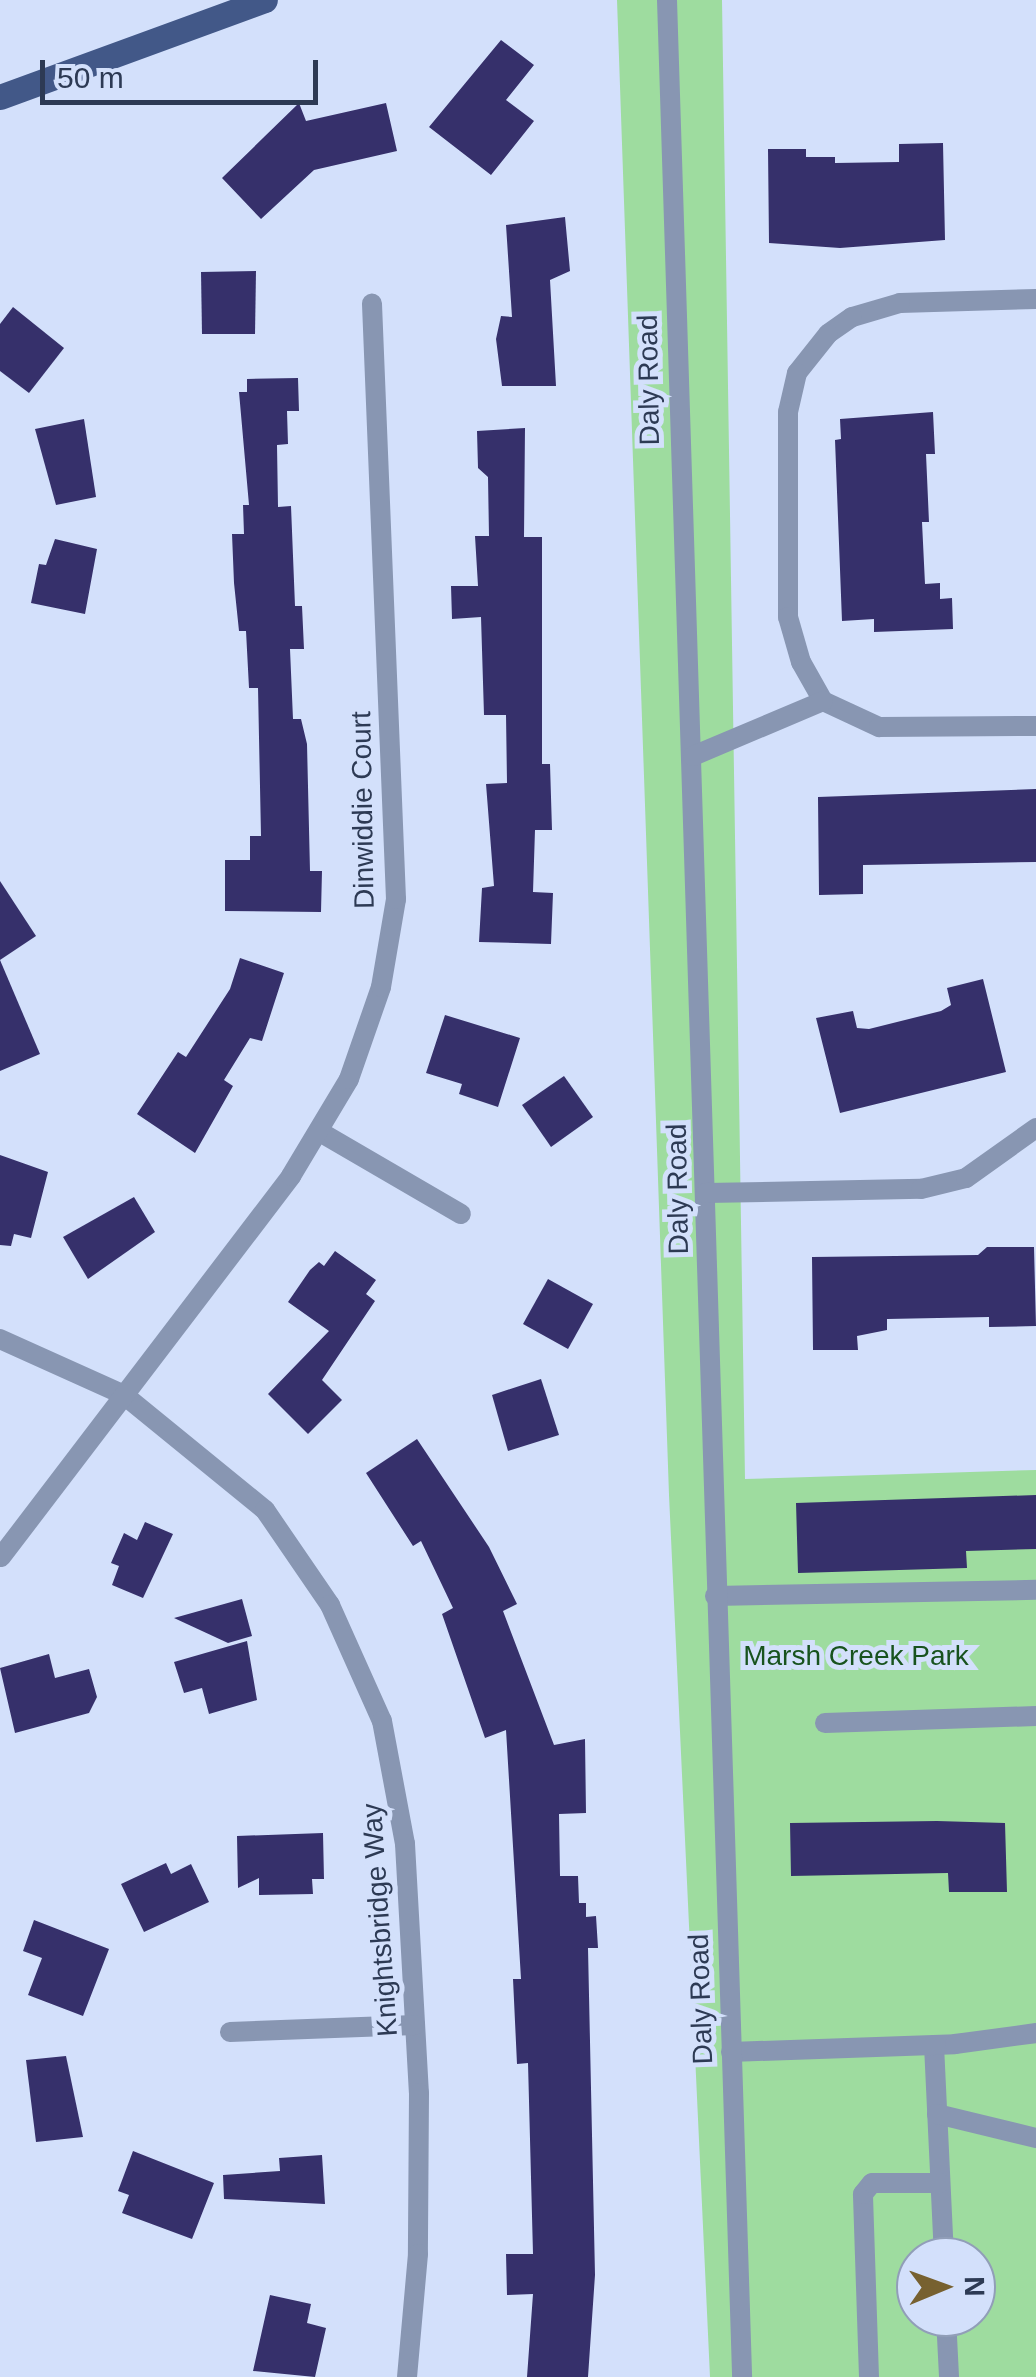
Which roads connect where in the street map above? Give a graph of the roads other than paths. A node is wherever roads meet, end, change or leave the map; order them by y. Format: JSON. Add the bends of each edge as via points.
{"nodes":[{"id":1,"x":264,"y":0,"type":"edge"},
{"id":2,"x":666,"y":0,"type":"edge"},
{"id":3,"x":0,"y":97,"type":"edge"},
{"id":4,"x":1036,"y":299,"type":"edge"},
{"id":5,"x":372,"y":303,"type":"dead end"},
{"id":6,"x":824,"y":701,"type":"junction"},
{"id":7,"x":1036,"y":726,"type":"edge"},
{"id":8,"x":693,"y":756,"type":"junction"},
{"id":9,"x":1036,"y":1128,"type":"edge"},
{"id":10,"x":320,"y":1132,"type":"junction"},
{"id":11,"x":706,"y":1193,"type":"junction"},
{"id":12,"x":461,"y":1214,"type":"dead end"},
{"id":13,"x":0,"y":1339,"type":"edge"},
{"id":14,"x":124,"y":1395,"type":"junction"},
{"id":15,"x":1,"y":1557,"type":"edge"},
{"id":16,"x":1036,"y":1590,"type":"edge"},
{"id":17,"x":715,"y":1596,"type":"junction"},
{"id":18,"x":1036,"y":1716,"type":"edge"},
{"id":19,"x":825,"y":1723,"type":"dead end"},
{"id":20,"x":415,"y":2026,"type":"junction"},
{"id":21,"x":230,"y":2032,"type":"dead end"},
{"id":22,"x":1036,"y":2032,"type":"edge"},
{"id":23,"x":934,"y":2045,"type":"junction"},
{"id":24,"x":731,"y":2052,"type":"junction"},
{"id":25,"x":937,"y":2114,"type":"junction"},
{"id":26,"x":1036,"y":2138,"type":"edge"},
{"id":27,"x":940,"y":2182,"type":"junction"},
{"id":28,"x":943,"y":2237,"type":"edge"},
{"id":29,"x":947,"y":2337,"type":"edge"},
{"id":30,"x":407,"y":2377,"type":"edge"},
{"id":31,"x":742,"y":2377,"type":"edge"},
{"id":32,"x":869,"y":2377,"type":"edge"},
{"id":33,"x":949,"y":2377,"type":"edge"}],
"edges":[{"from":1,"to":3,"type":"main road"},
{"from":2,"to":8,"type":"street","name":"Daly Road","via":[[680,546]]},
{"from":4,"to":6,"type":"street","via":[[900,303],[852,317],[828,334],[798,373],[788,412],[788,617],[801,662]]},
{"from":5,"to":10,"type":"street","name":"Dinwiddie Court","via":[[396,899],[381,986],[349,1079]]},
{"from":6,"to":7,"type":"street","via":[[879,727]]},
{"from":6,"to":8,"type":"street"},
{"from":8,"to":11,"type":"street","name":"Daly Road"},
{"from":9,"to":11,"type":"street","via":[[966,1178],[920,1189]]},
{"from":10,"to":12,"type":"street"},
{"from":10,"to":14,"type":"street","name":"Dinwiddie Court"},
{"from":11,"to":17,"type":"street","name":"Daly Road"},
{"from":13,"to":14,"type":"street","name":"Knightsbridge Way"},
{"from":14,"to":15,"type":"street","name":"Dinwiddie Court"},
{"from":14,"to":20,"type":"street","name":"Knightsbridge Way","via":[[265,1510],[353,1650],[398,1782]]},
{"from":16,"to":17,"type":"street"},
{"from":17,"to":24,"type":"street","name":"Daly Road"},
{"from":18,"to":19,"type":"street"},
{"from":20,"to":21,"type":"street"},
{"from":20,"to":30,"type":"street","name":"Knightsbridge Way","via":[[418,2254]]},
{"from":22,"to":23,"type":"street"},
{"from":23,"to":24,"type":"street"},
{"from":23,"to":25,"type":"street"},
{"from":24,"to":31,"type":"street","name":"Daly Road"},
{"from":25,"to":26,"type":"street"},
{"from":25,"to":27,"type":"street"},
{"from":27,"to":28,"type":"street"},
{"from":27,"to":32,"type":"street","via":[[872,2183],[863,2194]]},
{"from":29,"to":33,"type":"street"}]}
